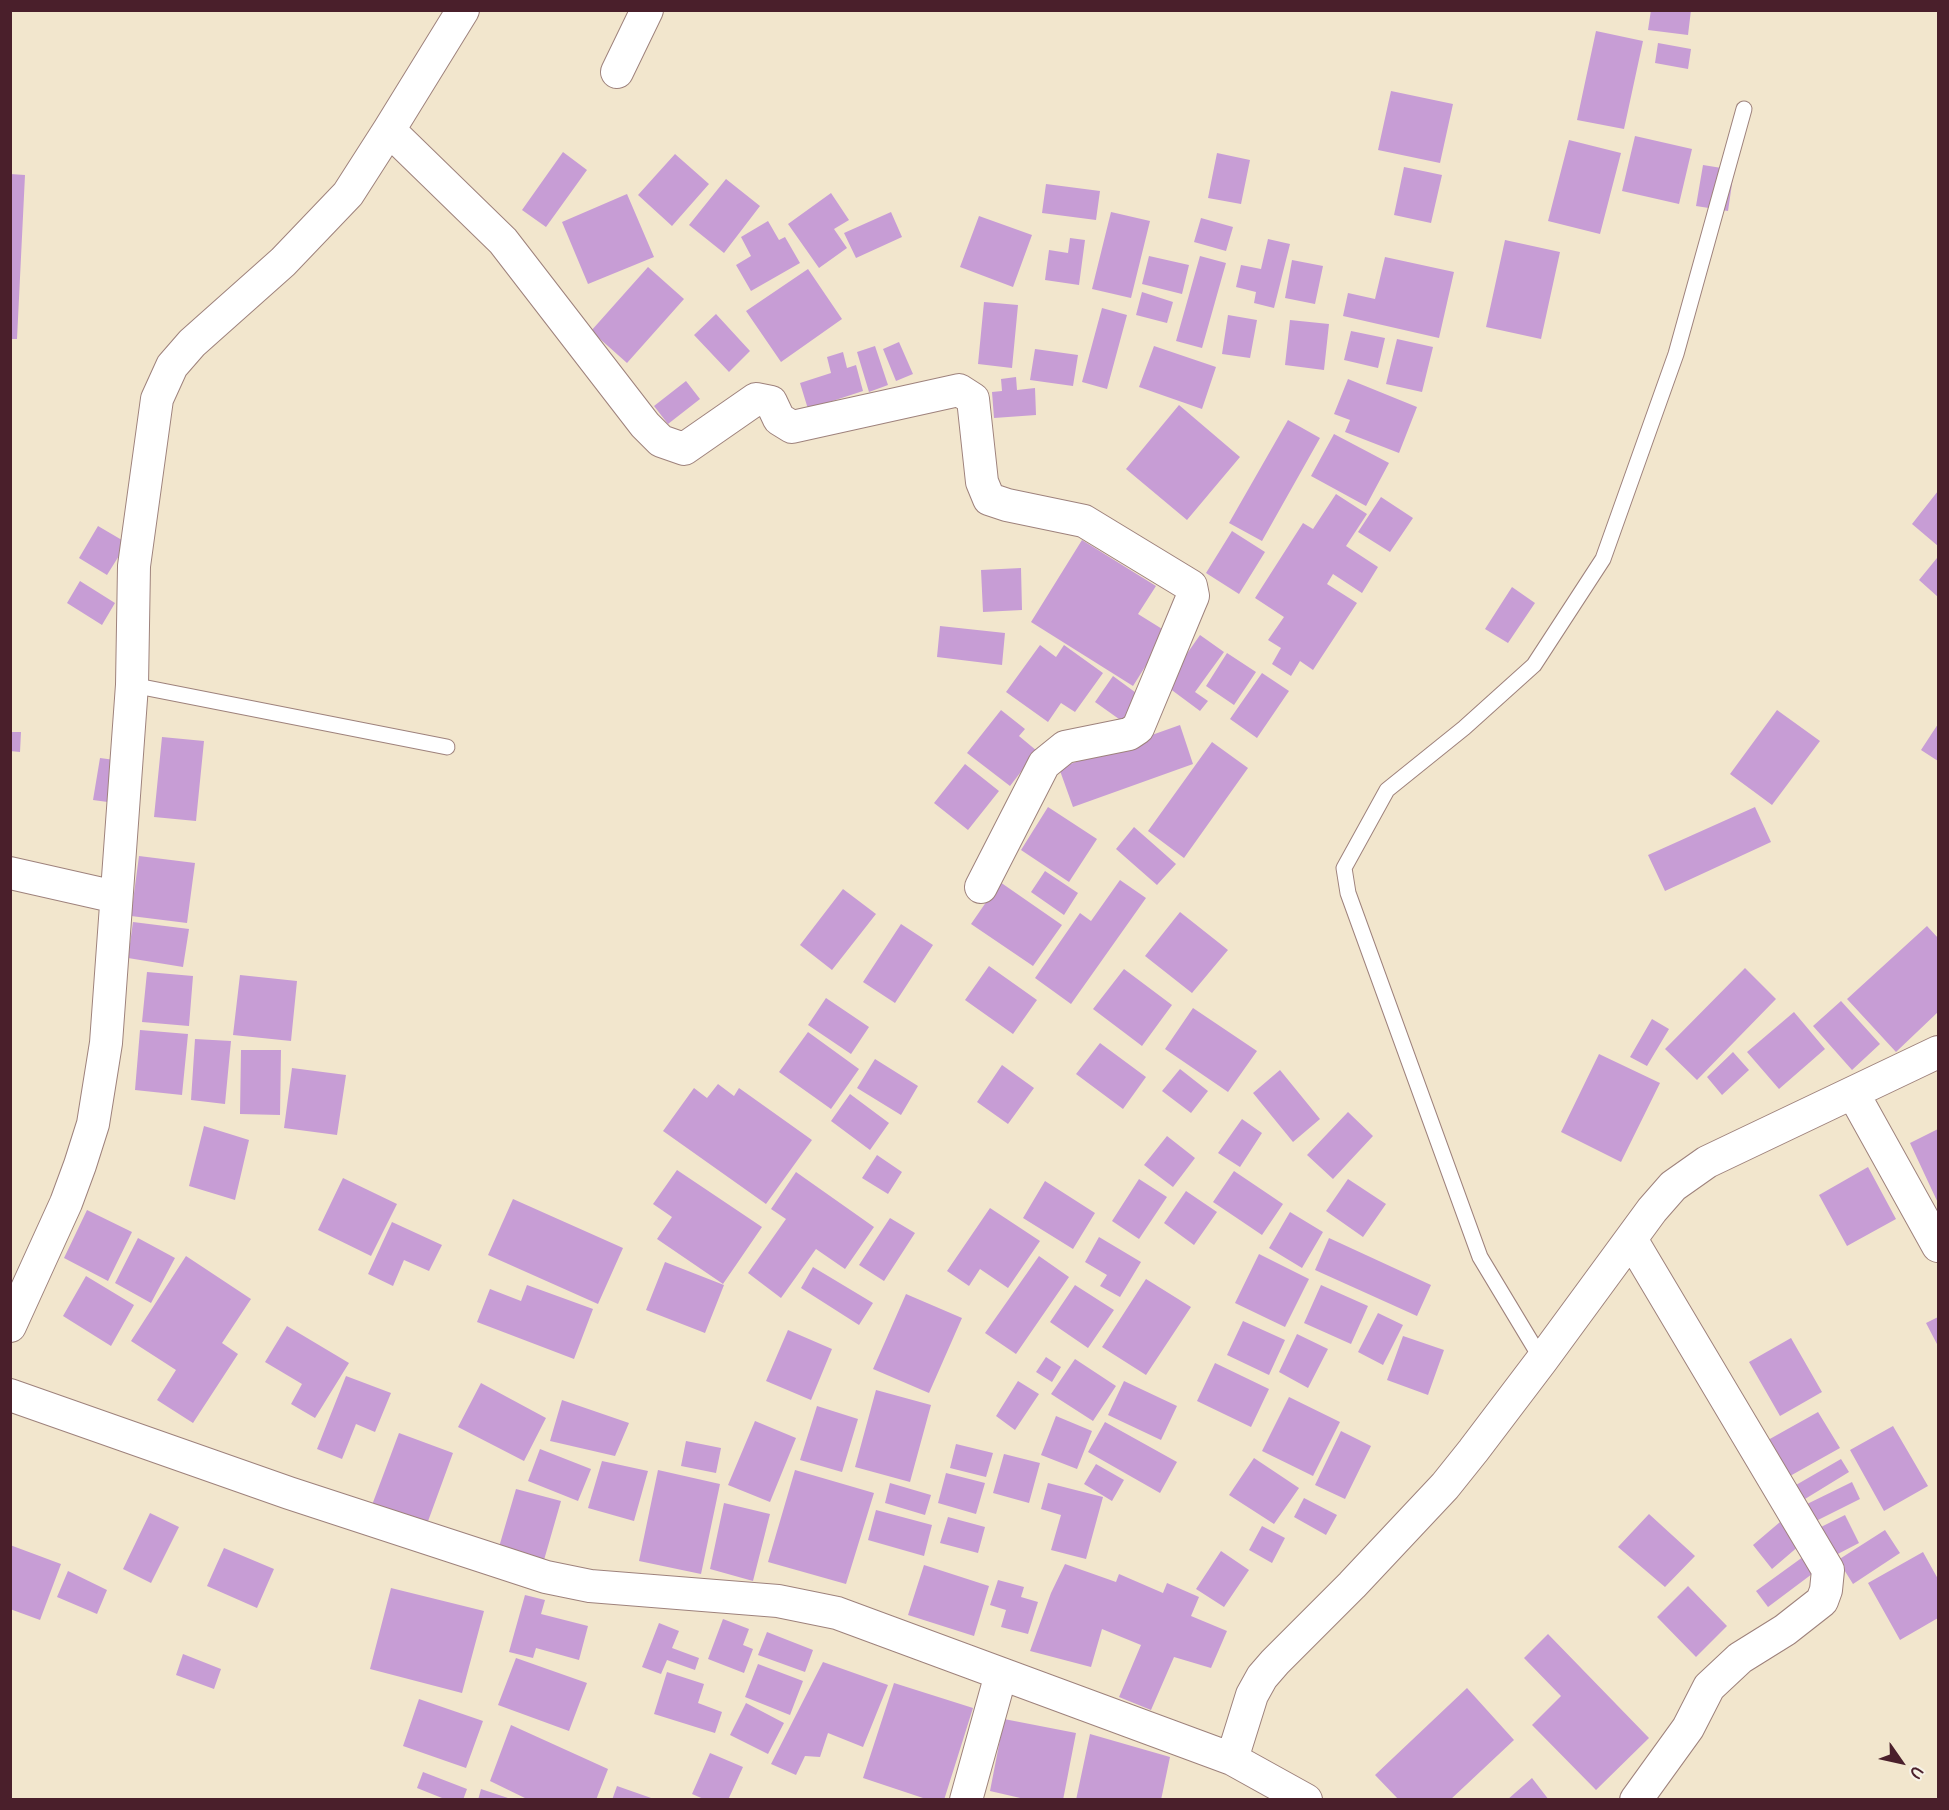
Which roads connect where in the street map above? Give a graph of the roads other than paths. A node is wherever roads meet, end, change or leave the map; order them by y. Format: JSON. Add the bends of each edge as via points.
{"nodes":[{"id":1,"x":463,"y":10,"type":"edge"},
{"id":2,"x":647,"y":10,"type":"edge"},
{"id":3,"x":617,"y":72,"type":"dead end"},
{"id":4,"x":1744,"y":109,"type":"dead end"},
{"id":5,"x":389,"y":130,"type":"junction"},
{"id":6,"x":132,"y":685,"type":"junction"},
{"id":7,"x":447,"y":747,"type":"dead end"},
{"id":8,"x":10,"y":873,"type":"edge"},
{"id":9,"x":981,"y":887,"type":"dead end"},
{"id":10,"x":116,"y":897,"type":"junction"},
{"id":11,"x":1938,"y":1052,"type":"edge"},
{"id":12,"x":1853,"y":1093,"type":"junction"},
{"id":13,"x":1631,"y":1239,"type":"junction"},
{"id":14,"x":1938,"y":1246,"type":"edge"},
{"id":15,"x":10,"y":1326,"type":"edge"},
{"id":16,"x":1542,"y":1360,"type":"junction"},
{"id":17,"x":10,"y":1395,"type":"edge"},
{"id":18,"x":1001,"y":1674,"type":"junction"},
{"id":19,"x":1232,"y":1759,"type":"junction"},
{"id":20,"x":966,"y":1800,"type":"edge"},
{"id":21,"x":1306,"y":1800,"type":"edge"},
{"id":22,"x":1636,"y":1800,"type":"edge"}],
"edges":[{"from":1,"to":5,"type":"street"},
{"from":2,"to":3,"type":"street"},
{"from":4,"to":16,"type":"lane","via":[[1676,354],[1603,559],[1534,665],[1387,790],[1344,868],[1348,893],[1480,1257]]},
{"from":5,"to":6,"type":"street","via":[[348,195],[172,366],[157,399],[134,566]]},
{"from":5,"to":9,"type":"street","via":[[503,241],[661,441],[684,449],[756,399],[771,402],[779,419],[792,427],[959,390],[973,399],[982,482],[989,499],[1084,521],[1191,586],[1193,596],[1138,728],[1129,734],[1065,747],[1044,764]]},
{"from":6,"to":7,"type":"lane"},
{"from":6,"to":10,"type":"street"},
{"from":8,"to":10,"type":"street"},
{"from":10,"to":15,"type":"street","via":[[105,1043],[93,1124],[66,1203]]},
{"from":11,"to":12,"type":"street"},
{"from":12,"to":13,"type":"street","via":[[1707,1162],[1673,1186]]},
{"from":12,"to":14,"type":"street"},
{"from":13,"to":16,"type":"street"},
{"from":13,"to":22,"type":"street","via":[[1828,1570],[1822,1601],[1740,1658],[1709,1687],[1688,1728]]},
{"from":16,"to":19,"type":"street","via":[[1444,1486],[1262,1677],[1252,1695]]},
{"from":17,"to":18,"type":"street","via":[[289,1493],[546,1577],[590,1586],[778,1601],[837,1613]]},
{"from":18,"to":19,"type":"street"},
{"from":18,"to":20,"type":"street"},
{"from":19,"to":21,"type":"street"}]}
